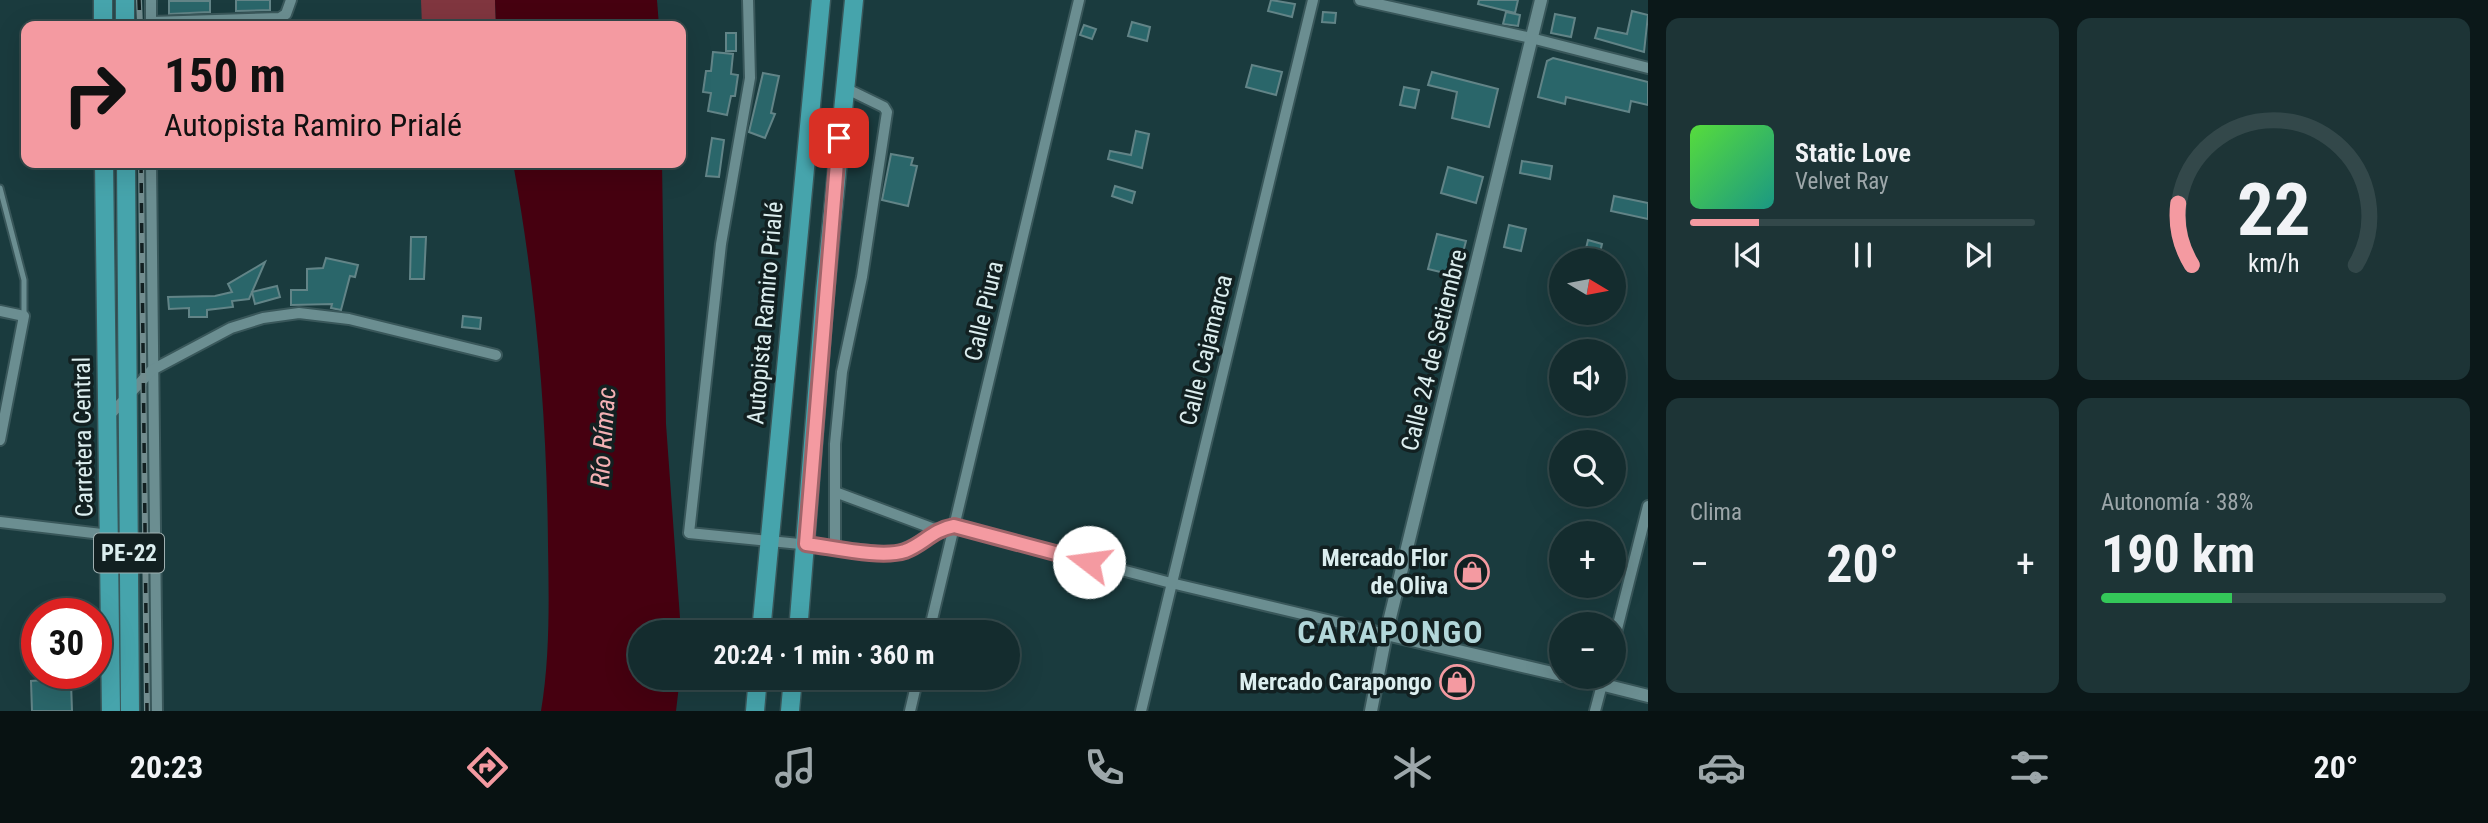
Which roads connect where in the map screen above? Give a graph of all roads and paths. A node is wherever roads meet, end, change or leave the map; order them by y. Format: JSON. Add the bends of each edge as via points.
{"nodes":[{"id":1,"x":103,"y":0,"type":"edge"},
{"id":2,"x":124,"y":0,"type":"edge"},
{"id":3,"x":151,"y":0,"type":"edge"},
{"id":4,"x":291,"y":0,"type":"edge"},
{"id":5,"x":748,"y":0,"type":"edge"},
{"id":6,"x":821,"y":0,"type":"edge"},
{"id":7,"x":854,"y":0,"type":"edge"},
{"id":8,"x":1079,"y":0,"type":"edge"},
{"id":9,"x":1313,"y":0,"type":"edge"},
{"id":10,"x":1360,"y":0,"type":"edge"},
{"id":11,"x":1541,"y":0,"type":"edge"},
{"id":12,"x":103,"y":21,"type":"edge"},
{"id":13,"x":125,"y":21,"type":"edge"},
{"id":14,"x":151,"y":21,"type":"edge"},
{"id":15,"x":216,"y":21,"type":"edge"},
{"id":16,"x":1531,"y":38,"type":"junction"},
{"id":17,"x":1648,"y":68,"type":"edge"},
{"id":18,"x":844,"y":87,"type":"junction"},
{"id":19,"x":104,"y":168,"type":"edge"},
{"id":20,"x":126,"y":168,"type":"edge"},
{"id":21,"x":151,"y":168,"type":"edge"},
{"id":22,"x":0,"y":188,"type":"edge"},
{"id":23,"x":0,"y":311,"type":"edge"},
{"id":24,"x":23,"y":316,"type":"junction"},
{"id":25,"x":496,"y":355,"type":"dead end"},
{"id":26,"x":152,"y":370,"type":"junction"},
{"id":27,"x":128,"y":395,"type":"junction"},
{"id":28,"x":107,"y":418,"type":"junction"},
{"id":29,"x":0,"y":440,"type":"edge"},
{"id":30,"x":835,"y":492,"type":"junction"},
{"id":31,"x":1648,"y":506,"type":"edge"},
{"id":32,"x":0,"y":522,"type":"edge"},
{"id":33,"x":954,"y":526,"type":"junction"},
{"id":34,"x":937,"y":530,"type":"junction"},
{"id":35,"x":110,"y":535,"type":"junction"},
{"id":36,"x":768,"y":541,"type":"junction"},
{"id":37,"x":806,"y":544,"type":"junction"},
{"id":38,"x":835,"y":547,"type":"junction"},
{"id":39,"x":1171,"y":583,"type":"junction"},
{"id":40,"x":106,"y":598,"type":"edge"},
{"id":41,"x":1621,"y":612,"type":"edge"},
{"id":42,"x":762,"y":620,"type":"edge"},
{"id":43,"x":799,"y":620,"type":"edge"},
{"id":44,"x":932,"y":620,"type":"edge"},
{"id":45,"x":1386,"y":634,"type":"junction"},
{"id":46,"x":1549,"y":672,"type":"edge"},
{"id":47,"x":108,"y":689,"type":"edge"},
{"id":48,"x":1601,"y":689,"type":"edge"},
{"id":49,"x":1626,"y":689,"type":"edge"},
{"id":50,"x":757,"y":690,"type":"edge"},
{"id":51,"x":792,"y":690,"type":"edge"},
{"id":52,"x":915,"y":690,"type":"edge"},
{"id":53,"x":1648,"y":696,"type":"edge"},
{"id":54,"x":111,"y":711,"type":"edge"},
{"id":55,"x":130,"y":711,"type":"edge"},
{"id":56,"x":157,"y":711,"type":"edge"},
{"id":57,"x":755,"y":711,"type":"edge"},
{"id":58,"x":790,"y":711,"type":"edge"},
{"id":59,"x":910,"y":711,"type":"edge"},
{"id":60,"x":1141,"y":711,"type":"edge"},
{"id":61,"x":1371,"y":711,"type":"edge"},
{"id":62,"x":1595,"y":711,"type":"edge"}],
"edges":[{"from":1,"to":12,"type":"highway"},
{"from":2,"to":13,"type":"highway"},
{"from":3,"to":14,"type":"street"},
{"from":4,"to":15,"type":"street","via":[[280,18]]},
{"from":5,"to":36,"type":"street","via":[[750,78],[721,244],[690,533]]},
{"from":6,"to":36,"type":"highway","name":"Autopista Ramiro Prialé"},
{"from":7,"to":18,"type":"highway"},
{"from":8,"to":33,"type":"street","name":"Calle Piura"},
{"from":9,"to":39,"type":"street","name":"Calle Cajamarca"},
{"from":10,"to":16,"type":"street"},
{"from":11,"to":16,"type":"street","name":"Calle 24 de Setiembre"},
{"from":16,"to":17,"type":"street"},
{"from":16,"to":45,"type":"street","name":"Calle 24 de Setiembre"},
{"from":18,"to":30,"type":"street","via":[[887,112],[862,278],[842,372]]},
{"from":18,"to":37,"type":"highway"},
{"from":19,"to":28,"type":"highway","name":"Carretera Central","number":"PE-22"},
{"from":20,"to":27,"type":"highway","name":"Carretera Central","number":"PE-22"},
{"from":21,"to":26,"type":"street"},
{"from":22,"to":24,"type":"lane","via":[[24,280]]},
{"from":23,"to":24,"type":"street"},
{"from":24,"to":29,"type":"street"},
{"from":25,"to":26,"type":"street","via":[[349,319],[299,313],[231,328]]},
{"from":26,"to":27,"type":"street"},
{"from":26,"to":56,"type":"street"},
{"from":27,"to":28,"type":"street"},
{"from":27,"to":55,"type":"highway","name":"Carretera Central","number":"PE-22"},
{"from":28,"to":35,"type":"highway","name":"Carretera Central","number":"PE-22"},
{"from":30,"to":34,"type":"street"},
{"from":30,"to":38,"type":"street"},
{"from":31,"to":41,"type":"street"},
{"from":32,"to":35,"type":"street"},
{"from":33,"to":34,"type":"street"},
{"from":33,"to":39,"type":"street"},
{"from":33,"to":44,"type":"street","name":"Calle Piura"},
{"from":34,"to":38,"type":"street","via":[[907,550],[891,553]]},
{"from":35,"to":40,"type":"highway","name":"Carretera Central","number":"PE-22"},
{"from":36,"to":37,"type":"street"},
{"from":36,"to":42,"type":"highway","name":"Autopista Ramiro Prialé"},
{"from":37,"to":38,"type":"street"},
{"from":37,"to":43,"type":"highway"},
{"from":39,"to":45,"type":"street"},
{"from":39,"to":60,"type":"street","name":"Calle Cajamarca"},
{"from":45,"to":46,"type":"street"},
{"from":45,"to":61,"type":"street","name":"Calle 24 de Setiembre"},
{"from":47,"to":54,"type":"highway","name":"Carretera Central","number":"PE-22"},
{"from":48,"to":62,"type":"street"},
{"from":49,"to":53,"type":"street"},
{"from":50,"to":57,"type":"highway"},
{"from":51,"to":58,"type":"highway"},
{"from":52,"to":59,"type":"street"}]}
